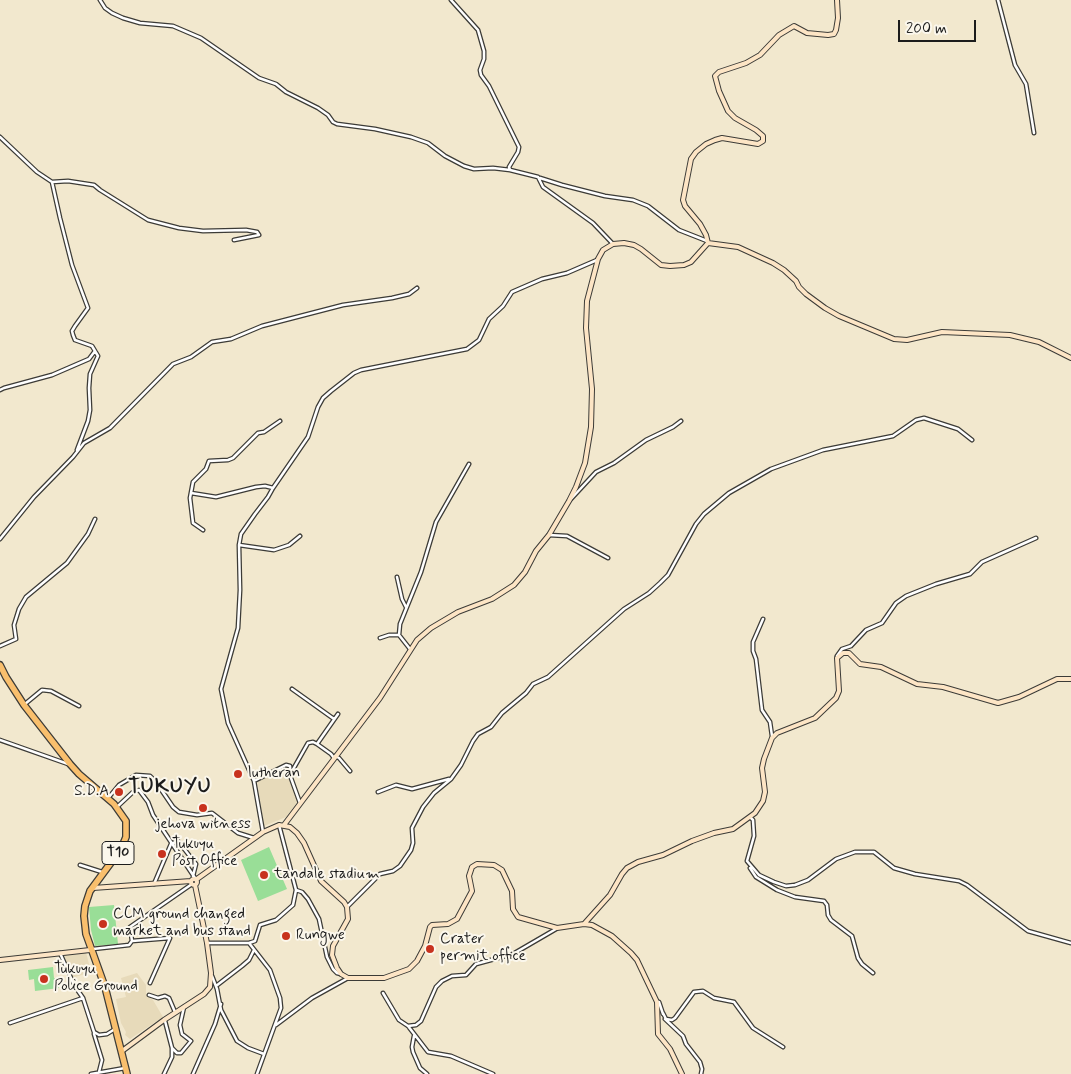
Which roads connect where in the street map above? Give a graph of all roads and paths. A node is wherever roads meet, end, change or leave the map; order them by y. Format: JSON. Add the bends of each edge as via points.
{"nodes":[{"id":1,"x":100,"y":0,"type":"edge"},
{"id":2,"x":450,"y":0,"type":"edge"},
{"id":3,"x":837,"y":0,"type":"edge"},
{"id":4,"x":998,"y":0,"type":"edge"},
{"id":5,"x":1034,"y":133,"type":"dead end"},
{"id":6,"x":0,"y":137,"type":"edge"},
{"id":7,"x":510,"y":170,"type":"junction"},
{"id":8,"x":538,"y":177,"type":"junction"},
{"id":9,"x":52,"y":182,"type":"junction"},
{"id":10,"x":234,"y":240,"type":"dead end"},
{"id":11,"x":708,"y":242,"type":"junction"},
{"id":12,"x":613,"y":244,"type":"junction"},
{"id":13,"x":598,"y":259,"type":"junction"},
{"id":14,"x":417,"y":288,"type":"dead end"},
{"id":15,"x":95,"y":351,"type":"junction"},
{"id":16,"x":1071,"y":358,"type":"edge"},
{"id":17,"x":0,"y":390,"type":"edge"},
{"id":18,"x":280,"y":420,"type":"dead end"},
{"id":19,"x":681,"y":421,"type":"dead end"},
{"id":20,"x":972,"y":440,"type":"dead end"},
{"id":21,"x":77,"y":451,"type":"junction"},
{"id":22,"x":469,"y":464,"type":"dead end"},
{"id":23,"x":273,"y":488,"type":"junction"},
{"id":24,"x":191,"y":493,"type":"junction"},
{"id":25,"x":569,"y":501,"type":"junction"},
{"id":26,"x":95,"y":519,"type":"dead end"},
{"id":27,"x":203,"y":530,"type":"dead end"},
{"id":28,"x":548,"y":535,"type":"junction"},
{"id":29,"x":300,"y":536,"type":"dead end"},
{"id":30,"x":1036,"y":538,"type":"dead end"},
{"id":31,"x":0,"y":539,"type":"edge"},
{"id":32,"x":238,"y":546,"type":"junction"},
{"id":33,"x":608,"y":558,"type":"dead end"},
{"id":34,"x":397,"y":578,"type":"dead end"},
{"id":35,"x":406,"y":607,"type":"junction"},
{"id":36,"x":763,"y":619,"type":"dead end"},
{"id":37,"x":399,"y":636,"type":"junction"},
{"id":38,"x":380,"y":638,"type":"dead end"},
{"id":39,"x":0,"y":646,"type":"edge"},
{"id":40,"x":411,"y":650,"type":"junction"},
{"id":41,"x":837,"y":658,"type":"junction"},
{"id":42,"x":0,"y":665,"type":"edge"},
{"id":43,"x":3,"y":678,"type":"edge"},
{"id":44,"x":1071,"y":679,"type":"edge"},
{"id":45,"x":292,"y":689,"type":"dead end"},
{"id":46,"x":24,"y":705,"type":"junction"},
{"id":47,"x":79,"y":706,"type":"dead end"},
{"id":48,"x":338,"y":714,"type":"dead end"},
{"id":49,"x":334,"y":719,"type":"junction"},
{"id":50,"x":772,"y":738,"type":"junction"},
{"id":51,"x":0,"y":740,"type":"edge"},
{"id":52,"x":316,"y":744,"type":"junction"},
{"id":53,"x":334,"y":757,"type":"junction"},
{"id":54,"x":70,"y":764,"type":"junction"},
{"id":55,"x":350,"y":771,"type":"dead end"},
{"id":56,"x":291,"y":774,"type":"junction"},
{"id":57,"x":451,"y":779,"type":"junction"},
{"id":58,"x":254,"y":781,"type":"junction"},
{"id":59,"x":378,"y":792,"type":"dead end"},
{"id":60,"x":108,"y":798,"type":"junction"},
{"id":61,"x":300,"y":804,"type":"junction"},
{"id":62,"x":117,"y":806,"type":"junction"},
{"id":63,"x":750,"y":818,"type":"junction"},
{"id":64,"x":279,"y":825,"type":"junction"},
{"id":65,"x":284,"y":825,"type":"junction"},
{"id":66,"x":263,"y":832,"type":"junction"},
{"id":67,"x":254,"y":838,"type":"junction"},
{"id":68,"x":171,"y":844,"type":"junction"},
{"id":69,"x":80,"y":865,"type":"dead end"},
{"id":70,"x":750,"y":866,"type":"junction"},
{"id":71,"x":103,"y":872,"type":"junction"},
{"id":72,"x":194,"y":880,"type":"junction"},
{"id":73,"x":154,"y":884,"type":"junction"},
{"id":74,"x":92,"y":888,"type":"junction"},
{"id":75,"x":296,"y":890,"type":"junction"},
{"id":76,"x":347,"y":907,"type":"junction"},
{"id":77,"x":584,"y":924,"type":"junction"},
{"id":78,"x":557,"y":928,"type":"junction"},
{"id":79,"x":132,"y":941,"type":"junction"},
{"id":80,"x":207,"y":943,"type":"junction"},
{"id":81,"x":249,"y":943,"type":"junction"},
{"id":82,"x":1071,"y":943,"type":"edge"},
{"id":83,"x":90,"y":950,"type":"junction"},
{"id":84,"x":254,"y":950,"type":"junction"},
{"id":85,"x":60,"y":953,"type":"junction"},
{"id":86,"x":0,"y":960,"type":"edge"},
{"id":87,"x":210,"y":973,"type":"junction"},
{"id":88,"x":873,"y":973,"type":"dead end"},
{"id":89,"x":341,"y":974,"type":"junction"},
{"id":90,"x":348,"y":978,"type":"junction"},
{"id":91,"x":150,"y":983,"type":"dead end"},
{"id":92,"x":216,"y":986,"type":"junction"},
{"id":93,"x":382,"y":992,"type":"dead end"},
{"id":94,"x":149,"y":995,"type":"dead end"},
{"id":95,"x":83,"y":998,"type":"junction"},
{"id":96,"x":221,"y":1002,"type":"junction"},
{"id":97,"x":658,"y":1002,"type":"junction"},
{"id":98,"x":184,"y":1007,"type":"junction"},
{"id":99,"x":175,"y":1012,"type":"junction"},
{"id":100,"x":663,"y":1013,"type":"junction"},
{"id":101,"x":164,"y":1020,"type":"junction"},
{"id":102,"x":10,"y":1023,"type":"dead end"},
{"id":103,"x":275,"y":1026,"type":"junction"},
{"id":104,"x":408,"y":1026,"type":"junction"},
{"id":105,"x":116,"y":1028,"type":"junction"},
{"id":106,"x":94,"y":1032,"type":"junction"},
{"id":107,"x":414,"y":1036,"type":"junction"},
{"id":108,"x":782,"y":1047,"type":"dead end"},
{"id":109,"x":172,"y":1048,"type":"junction"},
{"id":110,"x":122,"y":1051,"type":"junction"},
{"id":111,"x":264,"y":1054,"type":"junction"},
{"id":112,"x":127,"y":1071,"type":"edge"},
{"id":113,"x":99,"y":1072,"type":"junction"},
{"id":114,"x":91,"y":1074,"type":"edge"},
{"id":115,"x":164,"y":1074,"type":"edge"},
{"id":116,"x":192,"y":1074,"type":"edge"},
{"id":117,"x":257,"y":1074,"type":"edge"},
{"id":118,"x":427,"y":1074,"type":"edge"},
{"id":119,"x":493,"y":1074,"type":"edge"},
{"id":120,"x":682,"y":1074,"type":"edge"},
{"id":121,"x":701,"y":1074,"type":"edge"}],
"edges":[{"from":1,"to":7,"type":"street","via":[[105,8],[123,18],[173,26],[201,38],[259,78],[318,108],[337,124],[412,137],[474,169]]},
{"from":2,"to":7,"type":"street","via":[[478,30],[484,51],[481,75],[519,147],[510,162]]},
{"from":3,"to":11,"type":"street","via":[[838,18],[834,34],[807,33],[794,26],[760,55],[715,76],[728,111],[763,136],[763,141],[758,144],[722,138],[706,144],[691,159],[683,200]]},
{"from":4,"to":5,"type":"street","via":[[1014,65],[1026,84]]},
{"from":6,"to":9,"type":"street"},
{"from":7,"to":8,"type":"street"},
{"from":8,"to":11,"type":"street","via":[[571,188],[633,200],[648,206],[679,230]]},
{"from":8,"to":12,"type":"street","via":[[543,186],[593,223]]},
{"from":9,"to":10,"type":"street","via":[[94,185],[148,220],[179,228],[246,230],[259,234]]},
{"from":9,"to":15,"type":"street","via":[[72,265],[88,308],[72,331],[73,335],[75,340],[92,346]]},
{"from":11,"to":12,"type":"street","via":[[690,262],[670,266],[654,262],[634,245]]},
{"from":11,"to":16,"type":"street","via":[[738,247],[766,260],[784,270],[806,294],[825,308],[894,339],[907,340],[948,331],[1010,335],[1040,342]]},
{"from":12,"to":13,"type":"street","via":[[603,250]]},
{"from":13,"to":23,"type":"street","via":[[512,292],[489,319],[479,340],[467,349],[354,373],[323,398],[308,437]]},
{"from":13,"to":25,"type":"street","via":[[587,301],[591,427],[585,462]]},
{"from":14,"to":21,"type":"street","via":[[392,298],[296,316],[231,339],[212,342],[191,357],[172,364],[110,428],[84,443]]},
{"from":15,"to":17,"type":"street","via":[[89,359],[52,375]]},
{"from":15,"to":21,"type":"street","via":[[98,356],[90,374],[88,421]]},
{"from":18,"to":24,"type":"street","via":[[258,433],[233,458],[209,460],[193,482]]},
{"from":19,"to":25,"type":"street","via":[[596,472]]},
{"from":20,"to":57,"type":"street","via":[[958,429],[924,418],[912,422],[893,436],[836,446],[771,469],[729,493],[696,524],[674,565],[660,583],[624,609],[548,677],[533,684],[526,694],[502,712],[491,727],[478,734]]},
{"from":21,"to":31,"type":"street"},
{"from":22,"to":35,"type":"street","via":[[436,522]]},
{"from":23,"to":24,"type":"street","via":[[256,487],[216,497]]},
{"from":23,"to":32,"type":"street","via":[[241,534]]},
{"from":24,"to":27,"type":"street","via":[[193,523]]},
{"from":25,"to":28,"type":"street"},
{"from":26,"to":39,"type":"street","via":[[67,564],[26,597],[14,625],[16,639]]},
{"from":28,"to":33,"type":"street","via":[[567,536]]},
{"from":28,"to":40,"type":"street","via":[[514,585],[431,628]]},
{"from":29,"to":32,"type":"street","via":[[289,545],[274,550]]},
{"from":30,"to":41,"type":"street","via":[[982,562],[970,574],[906,596],[896,603],[882,623],[866,630],[851,646],[842,649]]},
{"from":32,"to":58,"type":"street","via":[[238,628],[221,690],[228,724]]},
{"from":34,"to":35,"type":"street"},
{"from":35,"to":37,"type":"street"},
{"from":36,"to":50,"type":"street","via":[[753,642],[753,651],[762,710],[770,722]]},
{"from":37,"to":38,"type":"street"},
{"from":37,"to":40,"type":"street"},
{"from":40,"to":53,"type":"street","via":[[380,698]]},
{"from":41,"to":44,"type":"street","via":[[849,653],[860,664],[881,668],[917,684],[943,687],[998,703],[1020,697],[1057,679]]},
{"from":41,"to":50,"type":"street","via":[[839,691],[836,698],[815,718]]},
{"from":42,"to":43,"type":"highway","number":"T10"},
{"from":43,"to":46,"type":"highway","number":"T10"},
{"from":45,"to":49,"type":"street"},
{"from":46,"to":47,"type":"street","via":[[42,690],[52,691]]},
{"from":46,"to":54,"type":"highway","number":"T10"},
{"from":48,"to":49,"type":"street"},
{"from":49,"to":52,"type":"street"},
{"from":50,"to":63,"type":"street","via":[[762,768],[763,801]]},
{"from":51,"to":54,"type":"street"},
{"from":52,"to":53,"type":"street"},
{"from":52,"to":56,"type":"street","via":[[308,743]]},
{"from":53,"to":55,"type":"street","via":[[339,758]]},
{"from":53,"to":61,"type":"street"},
{"from":54,"to":60,"type":"highway","number":"T10"},
{"from":56,"to":58,"type":"street","via":[[290,766],[286,765]]},
{"from":56,"to":61,"type":"street"},
{"from":57,"to":59,"type":"street","via":[[412,789],[396,785]]},
{"from":57,"to":76,"type":"street","via":[[423,807],[412,828],[412,850],[400,866],[380,874]]},
{"from":58,"to":66,"type":"street"},
{"from":60,"to":62,"type":"highway","number":"T10"},
{"from":60,"to":67,"type":"street","via":[[119,785],[144,774],[156,782],[179,812],[212,813],[238,833]]},
{"from":61,"to":65,"type":"street"},
{"from":62,"to":68,"type":"street","via":[[139,790]]},
{"from":62,"to":71,"type":"highway","number":"T10","via":[[126,820],[126,837]]},
{"from":63,"to":70,"type":"street","via":[[754,836],[748,856]]},
{"from":63,"to":77,"type":"street","via":[[733,829],[692,841],[627,868],[610,895]]},
{"from":64,"to":65,"type":"street"},
{"from":64,"to":66,"type":"street"},
{"from":64,"to":75,"type":"street"},
{"from":65,"to":76,"type":"street","via":[[297,833],[321,881]]},
{"from":66,"to":67,"type":"street"},
{"from":67,"to":72,"type":"street"},
{"from":68,"to":72,"type":"street"},
{"from":68,"to":72,"type":"street","via":[[179,841],[194,860]]},
{"from":68,"to":73,"type":"street"},
{"from":69,"to":71,"type":"street"},
{"from":70,"to":82,"type":"street","via":[[758,876],[786,886],[795,885],[808,880],[836,859],[855,852],[874,852],[894,868],[959,881],[1028,931]]},
{"from":70,"to":88,"type":"street","via":[[756,877],[777,890],[795,897],[824,901],[831,920],[852,936],[858,958]]},
{"from":71,"to":74,"type":"highway","number":"T10"},
{"from":72,"to":73,"type":"street"},
{"from":72,"to":79,"type":"street","via":[[130,927]]},
{"from":72,"to":80,"type":"street"},
{"from":73,"to":74,"type":"street"},
{"from":74,"to":83,"type":"highway","number":"T10","via":[[84,916]]},
{"from":75,"to":81,"type":"street","via":[[293,905],[276,920],[260,925],[255,941]]},
{"from":75,"to":89,"type":"street","via":[[308,899],[319,919],[327,957],[336,973]]},
{"from":76,"to":89,"type":"street","via":[[348,918],[336,938],[332,955]]},
{"from":77,"to":78,"type":"street"},
{"from":77,"to":97,"type":"street","via":[[605,932],[631,953]]},
{"from":78,"to":90,"type":"street","via":[[518,917],[513,908],[512,891],[502,870],[494,865],[478,864],[469,872],[472,891],[457,919],[430,927],[417,962],[384,978]]},
{"from":78,"to":104,"type":"street","via":[[513,954],[476,964],[466,975],[452,976],[442,982],[436,987],[420,1021]]},
{"from":79,"to":83,"type":"street","via":[[129,945]]},
{"from":79,"to":91,"type":"street","via":[[170,938]]},
{"from":80,"to":81,"type":"street"},
{"from":80,"to":87,"type":"street"},
{"from":81,"to":84,"type":"street"},
{"from":83,"to":85,"type":"street"},
{"from":83,"to":105,"type":"highway","number":"T10","via":[[106,987]]},
{"from":84,"to":92,"type":"street","via":[[249,960]]},
{"from":84,"to":103,"type":"street","via":[[270,970],[280,998],[281,1008]]},
{"from":85,"to":86,"type":"street"},
{"from":85,"to":95,"type":"street"},
{"from":87,"to":92,"type":"street"},
{"from":87,"to":98,"type":"street","via":[[210,987]]},
{"from":89,"to":90,"type":"street"},
{"from":90,"to":103,"type":"street","via":[[312,998]]},
{"from":92,"to":96,"type":"street"},
{"from":93,"to":104,"type":"street","via":[[399,1020]]},
{"from":94,"to":99,"type":"street","via":[[169,998]]},
{"from":95,"to":102,"type":"street"},
{"from":95,"to":106,"type":"street"},
{"from":96,"to":111,"type":"street","via":[[237,1041]]},
{"from":96,"to":116,"type":"street","via":[[215,1024]]},
{"from":97,"to":100,"type":"street"},
{"from":97,"to":120,"type":"street","via":[[658,1034],[670,1049]]},
{"from":98,"to":99,"type":"street"},
{"from":98,"to":109,"type":"street","via":[[180,1025],[182,1034],[191,1041],[181,1053]]},
{"from":99,"to":101,"type":"street"},
{"from":100,"to":108,"type":"street","via":[[666,1019],[672,1020],[694,992],[704,991],[714,998],[734,1002],[753,1028]]},
{"from":100,"to":121,"type":"street","via":[[700,1062]]},
{"from":101,"to":109,"type":"street"},
{"from":101,"to":110,"type":"street"},
{"from":103,"to":111,"type":"street"},
{"from":104,"to":107,"type":"street"},
{"from":105,"to":106,"type":"street","via":[[107,1034]]},
{"from":105,"to":110,"type":"highway","number":"T10"},
{"from":106,"to":113,"type":"street","via":[[102,1060]]},
{"from":107,"to":118,"type":"street","via":[[413,1052],[420,1068]]},
{"from":107,"to":119,"type":"street","via":[[428,1052],[451,1056]]},
{"from":109,"to":115,"type":"street","via":[[172,1057]]},
{"from":110,"to":112,"type":"highway","number":"T10"},
{"from":111,"to":117,"type":"street"},
{"from":112,"to":113,"type":"street"},
{"from":113,"to":114,"type":"street"}]}
